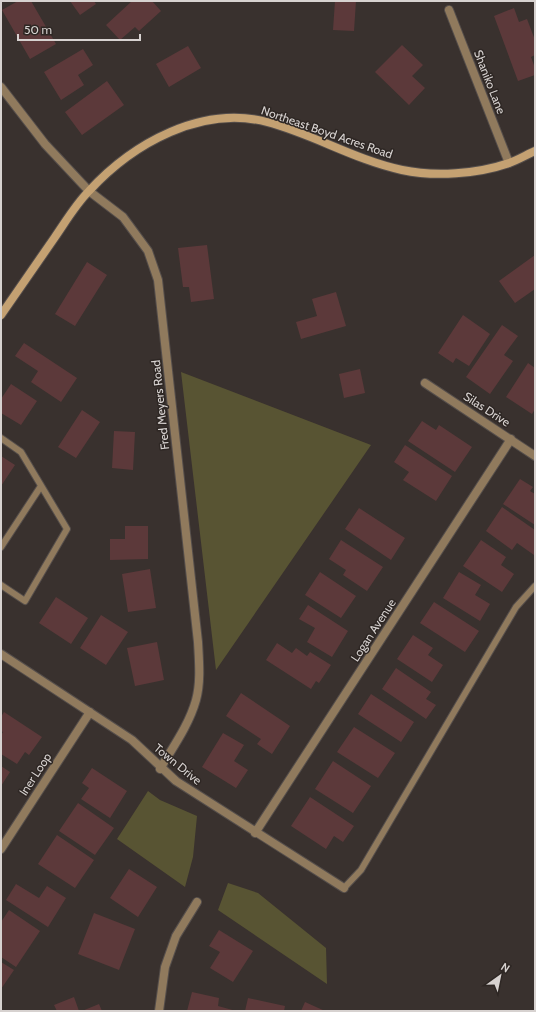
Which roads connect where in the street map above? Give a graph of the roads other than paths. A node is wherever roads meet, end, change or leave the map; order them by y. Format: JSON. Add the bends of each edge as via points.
{"nodes":[{"id":1,"x":449,"y":10,"type":"dead end"},
{"id":2,"x":2,"y":92,"type":"edge"},
{"id":3,"x":535,"y":151,"type":"edge"},
{"id":4,"x":509,"y":163,"type":"junction"},
{"id":5,"x":89,"y":191,"type":"junction"},
{"id":6,"x":1,"y":315,"type":"edge"},
{"id":7,"x":425,"y":383,"type":"dead end"},
{"id":8,"x":1,"y":438,"type":"edge"},
{"id":9,"x":511,"y":440,"type":"junction"},
{"id":10,"x":535,"y":456,"type":"edge"},
{"id":11,"x":41,"y":486,"type":"junction"},
{"id":12,"x":1,"y":547,"type":"edge"},
{"id":13,"x":1,"y":585,"type":"edge"},
{"id":14,"x":535,"y":586,"type":"edge"},
{"id":15,"x":1,"y":654,"type":"edge"},
{"id":16,"x":90,"y":712,"type":"junction"},
{"id":17,"x":160,"y":769,"type":"junction"},
{"id":18,"x":255,"y":833,"type":"junction"},
{"id":19,"x":1,"y":849,"type":"edge"},
{"id":20,"x":344,"y":888,"type":"joint"},
{"id":21,"x":196,"y":902,"type":"dead end"},
{"id":22,"x":158,"y":1011,"type":"edge"}],
"edges":[{"from":1,"to":4,"type":"street","name":"Shaniko Lane"},
{"from":2,"to":5,"type":"street","name":"Fred Meyers Road","via":[[45,144]]},
{"from":3,"to":4,"type":"street","name":"Northeast Boyd Acres Road"},
{"from":4,"to":5,"type":"street","name":"Northeast Boyd Acres Road","via":[[470,171],[438,173],[403,170],[370,161],[273,124],[230,117],[192,124],[158,138],[127,158]]},
{"from":5,"to":6,"type":"street","name":"Northeast Boyd Acres Road"},
{"from":5,"to":17,"type":"street","name":"Fred Meyers Road","via":[[122,217],[148,251],[158,280],[198,642],[199,677],[196,700],[185,727]]},
{"from":7,"to":9,"type":"street","name":"Silas Drive"},
{"from":8,"to":11,"type":"lane","via":[[21,452]]},
{"from":9,"to":10,"type":"street","name":"Silas Drive"},
{"from":9,"to":18,"type":"street","name":"Logan Avenue"},
{"from":11,"to":12,"type":"lane"},
{"from":11,"to":13,"type":"lane","via":[[67,529],[25,601]]},
{"from":14,"to":20,"type":"lane","via":[[516,607],[361,870]]},
{"from":15,"to":16,"type":"street","name":"Town Drive"},
{"from":16,"to":17,"type":"street","name":"Town Drive","via":[[132,740]]},
{"from":16,"to":19,"type":"street","name":"Iner Loop"},
{"from":17,"to":18,"type":"street","name":"Town Drive"},
{"from":18,"to":20,"type":"street","name":"Town Drive"},
{"from":21,"to":22,"type":"street","via":[[176,936],[166,967]]}]}
